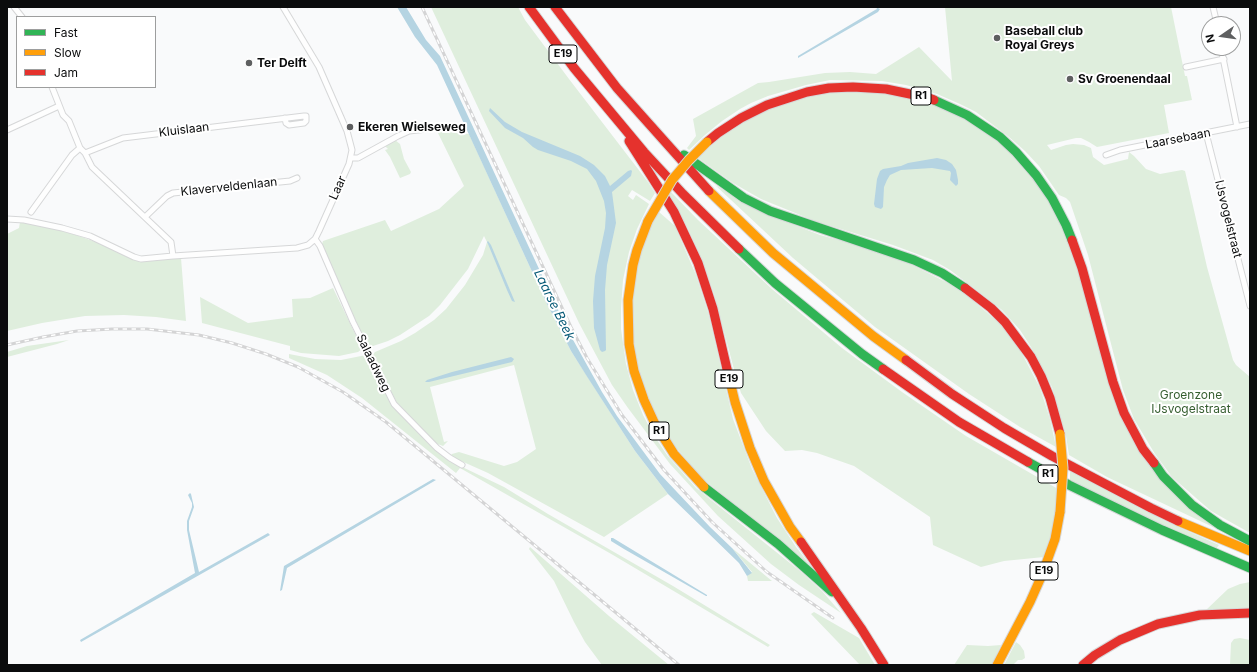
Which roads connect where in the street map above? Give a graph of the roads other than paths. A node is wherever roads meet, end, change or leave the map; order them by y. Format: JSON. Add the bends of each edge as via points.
{"nodes":[{"id":1,"x":14,"y":7,"type":"edge"},
{"id":2,"x":283,"y":7,"type":"edge"},
{"id":3,"x":529,"y":7,"type":"edge"},
{"id":4,"x":555,"y":7,"type":"edge"},
{"id":5,"x":21,"y":16,"type":"edge"},
{"id":6,"x":1223,"y":56,"type":"edge"},
{"id":7,"x":1224,"y":59,"type":"junction"},
{"id":8,"x":1186,"y":66,"type":"dead end"},
{"id":9,"x":52,"y":88,"type":"edge"},
{"id":10,"x":59,"y":106,"type":"junction"},
{"id":11,"x":612,"y":114,"type":"junction"},
{"id":12,"x":285,"y":118,"type":"dead end"},
{"id":13,"x":1250,"y":124,"type":"edge"},
{"id":14,"x":1237,"y":127,"type":"junction"},
{"id":15,"x":427,"y":129,"type":"dead end"},
{"id":16,"x":7,"y":130,"type":"edge"},
{"id":17,"x":1206,"y":133,"type":"junction"},
{"id":18,"x":658,"y":136,"type":"junction"},
{"id":19,"x":80,"y":148,"type":"junction"},
{"id":20,"x":85,"y":153,"type":"junction"},
{"id":21,"x":1106,"y":155,"type":"dead end"},
{"id":22,"x":350,"y":158,"type":"junction"},
{"id":23,"x":297,"y":178,"type":"dead end"},
{"id":24,"x":30,"y":212,"type":"dead end"},
{"id":25,"x":145,"y":217,"type":"junction"},
{"id":26,"x":7,"y":219,"type":"edge"},
{"id":27,"x":315,"y":239,"type":"junction"},
{"id":28,"x":174,"y":256,"type":"junction"},
{"id":29,"x":1250,"y":306,"type":"edge"},
{"id":30,"x":874,"y":336,"type":"joint"},
{"id":31,"x":862,"y":354,"type":"joint"},
{"id":32,"x":462,"y":465,"type":"dead end"},
{"id":33,"x":1250,"y":541,"type":"edge"},
{"id":34,"x":1250,"y":551,"type":"edge"},
{"id":35,"x":1250,"y":568,"type":"edge"},
{"id":36,"x":840,"y":599,"type":"junction"},
{"id":37,"x":1250,"y":613,"type":"edge"},
{"id":38,"x":884,"y":665,"type":"edge"},
{"id":39,"x":997,"y":665,"type":"edge"},
{"id":40,"x":1083,"y":665,"type":"edge"}],
"edges":[{"from":1,"to":5,"type":"street"},
{"from":2,"to":22,"type":"street","name":"Laar","via":[[326,82],[350,143]]},
{"from":3,"to":11,"type":"highway","number":"E19"},
{"from":4,"to":18,"type":"highway","number":"E19","via":[[604,72]]},
{"from":6,"to":7,"type":"street"},
{"from":7,"to":8,"type":"street"},
{"from":7,"to":14,"type":"street"},
{"from":9,"to":10,"type":"street"},
{"from":10,"to":16,"type":"street"},
{"from":10,"to":19,"type":"street"},
{"from":11,"to":31,"type":"highway","number":"E19","via":[[683,194],[744,254]]},
{"from":11,"to":36,"type":"highway","number":"E19","via":[[674,212],[698,263],[713,310],[735,402],[764,481],[790,527]]},
{"from":12,"to":20,"type":"street","name":"Kluislaan","via":[[124,138]]},
{"from":13,"to":14,"type":"street","name":"Laarsebaan"},
{"from":14,"to":17,"type":"street","name":"Laarsebaan"},
{"from":15,"to":22,"type":"street","via":[[409,131],[358,158]]},
{"from":17,"to":21,"type":"street","name":"Laarsebaan"},
{"from":17,"to":29,"type":"street","name":"IJsvogelstraat"},
{"from":18,"to":30,"type":"highway","number":"E19","via":[[699,181],[768,247]]},
{"from":18,"to":39,"type":"highway","number":"E19","bridge":true,"via":[[757,205],[784,217],[914,260],[942,273],[991,308],[1031,357],[1050,398],[1060,434],[1063,468],[1060,512],[1047,562]]},
{"from":19,"to":20,"type":"street"},
{"from":19,"to":24,"type":"street"},
{"from":20,"to":25,"type":"street","via":[[97,172]]},
{"from":22,"to":27,"type":"street","name":"Laar"},
{"from":23,"to":25,"type":"street","name":"Klaverveldenlaan","via":[[290,181],[173,193]]},
{"from":25,"to":28,"type":"street","via":[[171,242]]},
{"from":26,"to":28,"type":"street","via":[[32,222],[90,236],[141,259]]},
{"from":27,"to":28,"type":"street","via":[[308,245],[297,248]]},
{"from":27,"to":32,"type":"street","name":"Salaadweg","via":[[388,395],[438,448]]},
{"from":30,"to":34,"type":"highway","number":"R1","via":[[952,394],[1047,453],[1145,505]]},
{"from":31,"to":35,"type":"highway","number":"R1","via":[[959,422],[1031,464],[1162,530]]},
{"from":33,"to":36,"type":"highway","number":"R1","bridge":true,"via":[[1212,520],[1192,505],[1163,476],[1143,448],[1124,413],[1113,382],[1082,268],[1066,225],[1052,198],[1016,152],[1000,137],[967,115],[929,98],[886,89],[829,88],[767,105],[741,118],[707,142],[672,180],[648,220],[637,250],[628,300],[628,325],[634,371],[644,400],[655,424],[674,454],[703,486],[778,544]]},
{"from":36,"to":38,"type":"highway","number":"R1"},
{"from":37,"to":40,"type":"highway","via":[[1200,615],[1158,624],[1120,640]]}]}
